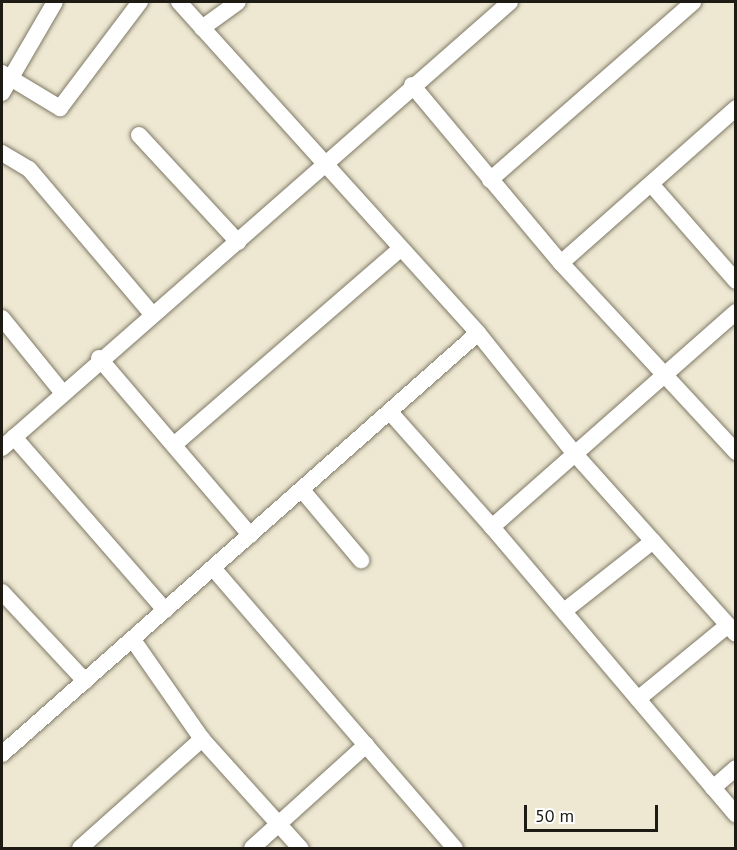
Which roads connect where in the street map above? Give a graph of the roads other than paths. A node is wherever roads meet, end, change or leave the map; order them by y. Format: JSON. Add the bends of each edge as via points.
{"nodes":[{"id":1,"x":55,"y":2,"type":"edge"},
{"id":2,"x":140,"y":2,"type":"edge"},
{"id":3,"x":179,"y":2,"type":"edge"},
{"id":4,"x":238,"y":2,"type":"edge"},
{"id":5,"x":510,"y":2,"type":"edge"},
{"id":6,"x":693,"y":2,"type":"edge"},
{"id":7,"x":202,"y":28,"type":"junction"},
{"id":8,"x":6,"y":75,"type":"edge"},
{"id":9,"x":412,"y":85,"type":"junction"},
{"id":10,"x":2,"y":93,"type":"edge"},
{"id":11,"x":735,"y":108,"type":"edge"},
{"id":12,"x":139,"y":135,"type":"dead end"},
{"id":13,"x":2,"y":153,"type":"edge"},
{"id":14,"x":325,"y":164,"type":"junction"},
{"id":15,"x":490,"y":180,"type":"junction"},
{"id":16,"x":651,"y":184,"type":"junction"},
{"id":17,"x":238,"y":242,"type":"junction"},
{"id":18,"x":399,"y":250,"type":"junction"},
{"id":19,"x":561,"y":263,"type":"junction"},
{"id":20,"x":735,"y":281,"type":"edge"},
{"id":21,"x":735,"y":312,"type":"edge"},
{"id":22,"x":150,"y":314,"type":"junction"},
{"id":23,"x":2,"y":318,"type":"edge"},
{"id":24,"x":478,"y":333,"type":"junction"},
{"id":25,"x":99,"y":358,"type":"junction"},
{"id":26,"x":666,"y":374,"type":"junction"},
{"id":27,"x":62,"y":392,"type":"junction"},
{"id":28,"x":390,"y":412,"type":"junction"},
{"id":29,"x":8,"y":442,"type":"edge"},
{"id":30,"x":175,"y":444,"type":"junction"},
{"id":31,"x":735,"y":452,"type":"edge"},
{"id":32,"x":575,"y":454,"type":"junction"},
{"id":33,"x":302,"y":490,"type":"junction"},
{"id":34,"x":492,"y":527,"type":"junction"},
{"id":35,"x":250,"y":535,"type":"junction"},
{"id":36,"x":653,"y":541,"type":"junction"},
{"id":37,"x":361,"y":560,"type":"dead end"},
{"id":38,"x":213,"y":568,"type":"junction"},
{"id":39,"x":3,"y":598,"type":"edge"},
{"id":40,"x":165,"y":610,"type":"junction"},
{"id":41,"x":564,"y":611,"type":"junction"},
{"id":42,"x":731,"y":630,"type":"edge"},
{"id":43,"x":133,"y":640,"type":"junction"},
{"id":44,"x":85,"y":681,"type":"junction"},
{"id":45,"x":638,"y":699,"type":"junction"},
{"id":46,"x":202,"y":739,"type":"junction"},
{"id":47,"x":366,"y":745,"type":"junction"},
{"id":48,"x":2,"y":754,"type":"edge"},
{"id":49,"x":735,"y":768,"type":"edge"},
{"id":50,"x":714,"y":788,"type":"junction"},
{"id":51,"x":735,"y":814,"type":"edge"},
{"id":52,"x":279,"y":825,"type":"junction"},
{"id":53,"x":80,"y":849,"type":"edge"},
{"id":54,"x":252,"y":849,"type":"edge"},
{"id":55,"x":300,"y":849,"type":"edge"},
{"id":56,"x":455,"y":849,"type":"edge"}],
"edges":[{"from":1,"to":8,"type":"street"},
{"from":2,"to":8,"type":"street","via":[[60,108]]},
{"from":3,"to":7,"type":"street"},
{"from":4,"to":7,"type":"street"},
{"from":5,"to":9,"type":"street"},
{"from":6,"to":15,"type":"street"},
{"from":7,"to":14,"type":"street"},
{"from":8,"to":10,"type":"street"},
{"from":9,"to":14,"type":"street"},
{"from":9,"to":15,"type":"street"},
{"from":11,"to":16,"type":"street"},
{"from":12,"to":17,"type":"street"},
{"from":13,"to":22,"type":"street","via":[[29,169]]},
{"from":14,"to":17,"type":"street"},
{"from":14,"to":18,"type":"street"},
{"from":15,"to":19,"type":"street"},
{"from":16,"to":19,"type":"street"},
{"from":16,"to":20,"type":"street"},
{"from":17,"to":22,"type":"street"},
{"from":18,"to":24,"type":"street"},
{"from":18,"to":30,"type":"street"},
{"from":19,"to":26,"type":"street"},
{"from":21,"to":26,"type":"street"},
{"from":22,"to":25,"type":"street"},
{"from":23,"to":27,"type":"street"},
{"from":24,"to":28,"type":"street"},
{"from":24,"to":32,"type":"street"},
{"from":25,"to":27,"type":"street"},
{"from":25,"to":30,"type":"street"},
{"from":26,"to":31,"type":"street"},
{"from":26,"to":32,"type":"street"},
{"from":27,"to":29,"type":"street"},
{"from":28,"to":33,"type":"street"},
{"from":28,"to":34,"type":"street"},
{"from":29,"to":40,"type":"street"},
{"from":30,"to":35,"type":"street"},
{"from":32,"to":34,"type":"street"},
{"from":32,"to":36,"type":"street"},
{"from":33,"to":35,"type":"street"},
{"from":33,"to":37,"type":"street"},
{"from":34,"to":41,"type":"street"},
{"from":35,"to":38,"type":"street"},
{"from":36,"to":41,"type":"street"},
{"from":36,"to":42,"type":"street"},
{"from":38,"to":40,"type":"street"},
{"from":38,"to":47,"type":"street"},
{"from":39,"to":44,"type":"street"},
{"from":40,"to":43,"type":"street"},
{"from":41,"to":45,"type":"street"},
{"from":42,"to":45,"type":"street"},
{"from":43,"to":44,"type":"street"},
{"from":43,"to":46,"type":"street"},
{"from":44,"to":48,"type":"street"},
{"from":45,"to":50,"type":"street"},
{"from":46,"to":52,"type":"street"},
{"from":46,"to":53,"type":"street"},
{"from":47,"to":52,"type":"street"},
{"from":47,"to":56,"type":"street"},
{"from":49,"to":50,"type":"street"},
{"from":50,"to":51,"type":"street"},
{"from":52,"to":54,"type":"street"},
{"from":52,"to":55,"type":"street"}]}
